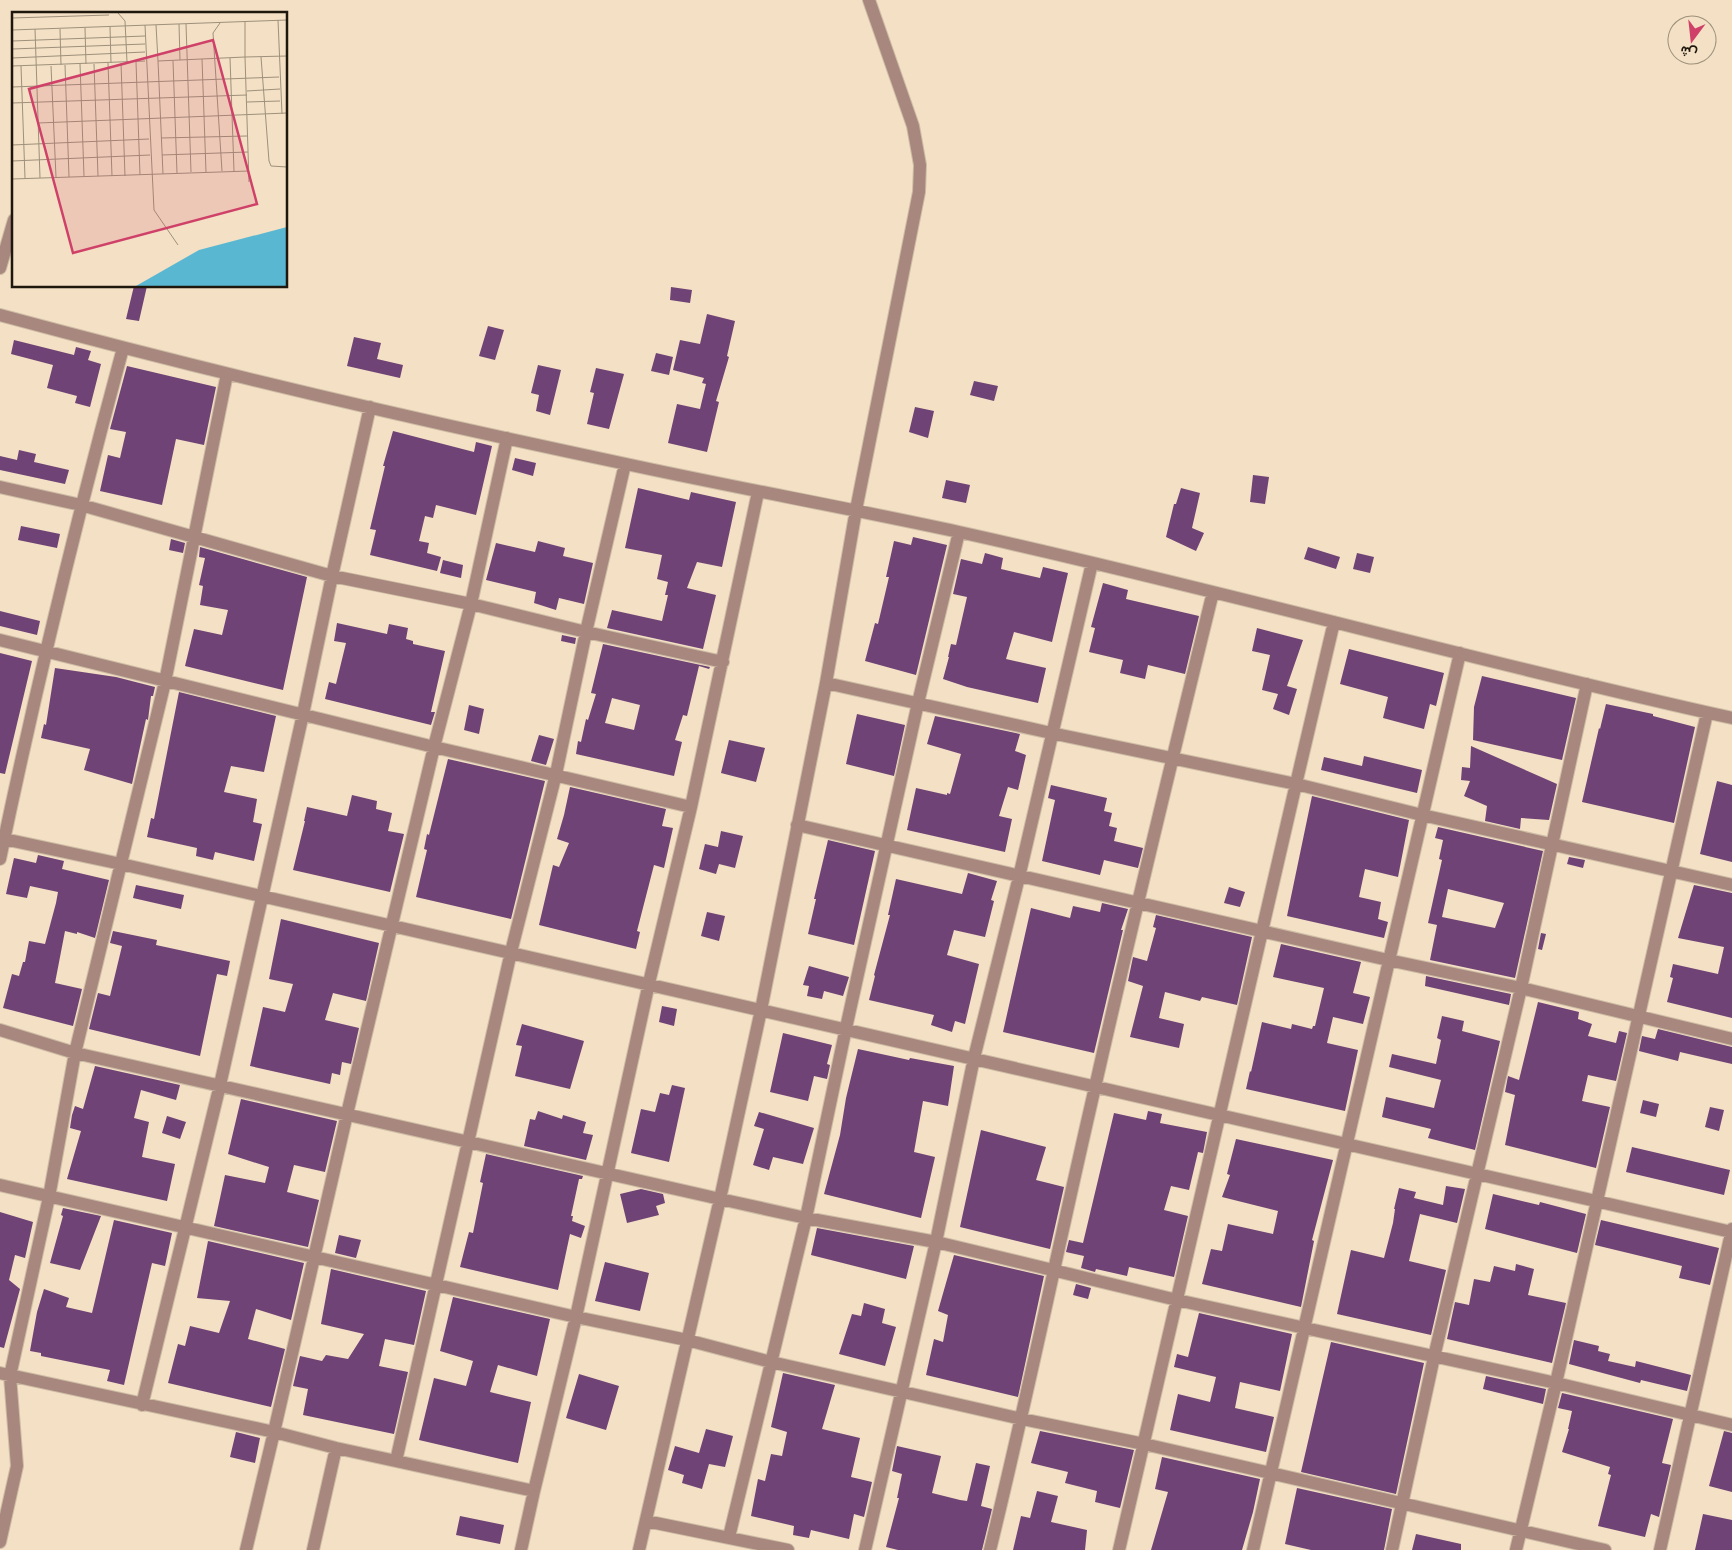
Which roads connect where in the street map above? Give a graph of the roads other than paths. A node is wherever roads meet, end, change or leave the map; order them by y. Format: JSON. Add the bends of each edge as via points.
{"nodes":[{"id":1,"x":868,"y":0,"type":"edge"},
{"id":2,"x":12,"y":227,"type":"edge"},
{"id":3,"x":0,"y":268,"type":"edge"},
{"id":4,"x":0,"y":315,"type":"edge"},
{"id":5,"x":123,"y":348,"type":"junction"},
{"id":6,"x":227,"y":374,"type":"junction"},
{"id":7,"x":370,"y":407,"type":"junction"},
{"id":8,"x":507,"y":438,"type":"junction"},
{"id":9,"x":625,"y":464,"type":"junction"},
{"id":10,"x":0,"y":487,"type":"edge"},
{"id":11,"x":758,"y":492,"type":"junction"},
{"id":12,"x":81,"y":505,"type":"junction"},
{"id":13,"x":856,"y":510,"type":"junction"},
{"id":14,"x":959,"y":532,"type":"junction"},
{"id":15,"x":193,"y":536,"type":"junction"},
{"id":16,"x":1092,"y":563,"type":"junction"},
{"id":17,"x":332,"y":576,"type":"junction"},
{"id":18,"x":1212,"y":592,"type":"junction"},
{"id":19,"x":472,"y":604,"type":"junction"},
{"id":20,"x":1334,"y":622,"type":"junction"},
{"id":21,"x":586,"y":632,"type":"junction"},
{"id":22,"x":0,"y":640,"type":"edge"},
{"id":23,"x":46,"y":652,"type":"junction"},
{"id":24,"x":1460,"y":653,"type":"junction"},
{"id":25,"x":723,"y":662,"type":"junction"},
{"id":26,"x":166,"y":682,"type":"junction"},
{"id":27,"x":826,"y":683,"type":"junction"},
{"id":28,"x":1587,"y":684,"type":"junction"},
{"id":29,"x":918,"y":703,"type":"junction"},
{"id":30,"x":1707,"y":713,"type":"junction"},
{"id":31,"x":303,"y":714,"type":"junction"},
{"id":32,"x":1732,"y":718,"type":"edge"},
{"id":33,"x":1051,"y":733,"type":"junction"},
{"id":34,"x":434,"y":747,"type":"junction"},
{"id":35,"x":1173,"y":757,"type":"junction"},
{"id":36,"x":556,"y":774,"type":"junction"},
{"id":37,"x":1296,"y":784,"type":"junction"},
{"id":38,"x":691,"y":806,"type":"junction"},
{"id":39,"x":1422,"y":814,"type":"junction"},
{"id":40,"x":797,"y":825,"type":"junction"},
{"id":41,"x":2,"y":839,"type":"edge"},
{"id":42,"x":1552,"y":844,"type":"junction"},
{"id":43,"x":887,"y":846,"type":"junction"},
{"id":44,"x":0,"y":859,"type":"edge"},
{"id":45,"x":121,"y":864,"type":"junction"},
{"id":46,"x":1672,"y":871,"type":"junction"},
{"id":47,"x":1019,"y":877,"type":"junction"},
{"id":48,"x":1732,"y":885,"type":"edge"},
{"id":49,"x":263,"y":896,"type":"junction"},
{"id":50,"x":1137,"y":903,"type":"junction"},
{"id":51,"x":392,"y":925,"type":"junction"},
{"id":52,"x":1261,"y":932,"type":"junction"},
{"id":53,"x":511,"y":952,"type":"junction"},
{"id":54,"x":1388,"y":960,"type":"junction"},
{"id":55,"x":648,"y":983,"type":"junction"},
{"id":56,"x":1521,"y":988,"type":"junction"},
{"id":57,"x":761,"y":1010,"type":"junction"},
{"id":58,"x":1638,"y":1016,"type":"junction"},
{"id":59,"x":846,"y":1028,"type":"junction"},
{"id":60,"x":0,"y":1030,"type":"edge"},
{"id":61,"x":1732,"y":1039,"type":"edge"},
{"id":62,"x":76,"y":1053,"type":"junction"},
{"id":63,"x":974,"y":1058,"type":"junction"},
{"id":64,"x":220,"y":1085,"type":"junction"},
{"id":65,"x":1095,"y":1086,"type":"junction"},
{"id":66,"x":346,"y":1114,"type":"junction"},
{"id":67,"x":1219,"y":1115,"type":"junction"},
{"id":68,"x":469,"y":1142,"type":"junction"},
{"id":69,"x":1346,"y":1144,"type":"junction"},
{"id":70,"x":607,"y":1174,"type":"junction"},
{"id":71,"x":1478,"y":1175,"type":"junction"},
{"id":72,"x":0,"y":1185,"type":"edge"},
{"id":73,"x":49,"y":1198,"type":"junction"},
{"id":74,"x":720,"y":1199,"type":"junction"},
{"id":75,"x":1597,"y":1200,"type":"junction"},
{"id":76,"x":806,"y":1218,"type":"junction"},
{"id":77,"x":184,"y":1228,"type":"junction"},
{"id":78,"x":1732,"y":1230,"type":"edge"},
{"id":79,"x":936,"y":1242,"type":"junction"},
{"id":80,"x":314,"y":1257,"type":"junction"},
{"id":81,"x":1055,"y":1271,"type":"junction"},
{"id":82,"x":436,"y":1284,"type":"junction"},
{"id":83,"x":1177,"y":1300,"type":"junction"},
{"id":84,"x":576,"y":1317,"type":"junction"},
{"id":85,"x":1303,"y":1328,"type":"junction"},
{"id":86,"x":687,"y":1340,"type":"junction"},
{"id":87,"x":1434,"y":1358,"type":"junction"},
{"id":88,"x":771,"y":1362,"type":"junction"},
{"id":89,"x":5,"y":1374,"type":"edge"},
{"id":90,"x":1556,"y":1383,"type":"junction"},
{"id":91,"x":902,"y":1391,"type":"junction"},
{"id":92,"x":142,"y":1405,"type":"junction"},
{"id":93,"x":1690,"y":1416,"type":"junction"},
{"id":94,"x":1022,"y":1419,"type":"junction"},
{"id":95,"x":1732,"y":1425,"type":"edge"},
{"id":96,"x":274,"y":1432,"type":"junction"},
{"id":97,"x":1144,"y":1444,"type":"junction"},
{"id":98,"x":336,"y":1448,"type":"junction"},
{"id":99,"x":396,"y":1461,"type":"junction"},
{"id":100,"x":1271,"y":1474,"type":"junction"},
{"id":101,"x":534,"y":1491,"type":"junction"},
{"id":102,"x":1403,"y":1504,"type":"junction"},
{"id":103,"x":646,"y":1522,"type":"junction"},
{"id":104,"x":1521,"y":1531,"type":"junction"},
{"id":105,"x":729,"y":1537,"type":"junction"},
{"id":106,"x":0,"y":1542,"type":"edge"},
{"id":107,"x":246,"y":1550,"type":"edge"},
{"id":108,"x":313,"y":1550,"type":"edge"},
{"id":109,"x":521,"y":1550,"type":"edge"},
{"id":110,"x":639,"y":1550,"type":"edge"},
{"id":111,"x":788,"y":1550,"type":"edge"},
{"id":112,"x":865,"y":1550,"type":"edge"},
{"id":113,"x":990,"y":1550,"type":"edge"},
{"id":114,"x":1119,"y":1550,"type":"edge"},
{"id":115,"x":1253,"y":1550,"type":"edge"},
{"id":116,"x":1392,"y":1550,"type":"edge"},
{"id":117,"x":1516,"y":1550,"type":"edge"},
{"id":118,"x":1605,"y":1550,"type":"edge"},
{"id":119,"x":1660,"y":1550,"type":"edge"}],
"edges":[{"from":1,"to":13,"type":"street","via":[[913,126],[920,183]]},
{"from":2,"to":3,"type":"street"},
{"from":4,"to":5,"type":"street"},
{"from":5,"to":6,"type":"street"},
{"from":5,"to":12,"type":"street"},
{"from":6,"to":7,"type":"street"},
{"from":6,"to":15,"type":"street"},
{"from":7,"to":8,"type":"street"},
{"from":7,"to":17,"type":"street"},
{"from":8,"to":9,"type":"street"},
{"from":8,"to":19,"type":"street"},
{"from":9,"to":11,"type":"street"},
{"from":9,"to":21,"type":"street"},
{"from":10,"to":12,"type":"street"},
{"from":11,"to":13,"type":"street"},
{"from":11,"to":25,"type":"street"},
{"from":12,"to":15,"type":"street"},
{"from":12,"to":23,"type":"street"},
{"from":13,"to":14,"type":"street"},
{"from":13,"to":27,"type":"street"},
{"from":14,"to":16,"type":"street"},
{"from":14,"to":29,"type":"street"},
{"from":15,"to":17,"type":"street"},
{"from":15,"to":26,"type":"street"},
{"from":16,"to":18,"type":"street"},
{"from":16,"to":33,"type":"street"},
{"from":17,"to":19,"type":"street"},
{"from":17,"to":31,"type":"street"},
{"from":18,"to":20,"type":"street"},
{"from":18,"to":35,"type":"street"},
{"from":19,"to":21,"type":"street"},
{"from":19,"to":34,"type":"street"},
{"from":20,"to":24,"type":"street"},
{"from":20,"to":37,"type":"street"},
{"from":21,"to":25,"type":"street"},
{"from":21,"to":36,"type":"street"},
{"from":22,"to":23,"type":"street"},
{"from":23,"to":26,"type":"street"},
{"from":23,"to":41,"type":"street"},
{"from":24,"to":28,"type":"street"},
{"from":24,"to":39,"type":"street"},
{"from":25,"to":38,"type":"street"},
{"from":26,"to":31,"type":"street"},
{"from":26,"to":45,"type":"street"},
{"from":27,"to":29,"type":"street"},
{"from":27,"to":40,"type":"street"},
{"from":28,"to":30,"type":"street"},
{"from":28,"to":42,"type":"street"},
{"from":29,"to":33,"type":"street"},
{"from":29,"to":43,"type":"street"},
{"from":30,"to":32,"type":"street"},
{"from":30,"to":46,"type":"street"},
{"from":31,"to":34,"type":"street"},
{"from":31,"to":49,"type":"street"},
{"from":33,"to":35,"type":"street"},
{"from":33,"to":47,"type":"street"},
{"from":34,"to":36,"type":"street"},
{"from":34,"to":51,"type":"street"},
{"from":35,"to":37,"type":"street"},
{"from":35,"to":50,"type":"street"},
{"from":36,"to":38,"type":"street"},
{"from":36,"to":53,"type":"street"},
{"from":37,"to":39,"type":"street"},
{"from":37,"to":52,"type":"street"},
{"from":38,"to":55,"type":"street"},
{"from":39,"to":42,"type":"street"},
{"from":39,"to":54,"type":"street"},
{"from":40,"to":43,"type":"street"},
{"from":40,"to":57,"type":"street"},
{"from":41,"to":44,"type":"street"},
{"from":41,"to":45,"type":"street"},
{"from":42,"to":46,"type":"street"},
{"from":42,"to":56,"type":"street"},
{"from":43,"to":47,"type":"street"},
{"from":43,"to":59,"type":"street"},
{"from":45,"to":49,"type":"street"},
{"from":45,"to":62,"type":"street"},
{"from":46,"to":48,"type":"street"},
{"from":46,"to":58,"type":"street"},
{"from":47,"to":50,"type":"street"},
{"from":47,"to":63,"type":"street"},
{"from":49,"to":51,"type":"street"},
{"from":49,"to":64,"type":"street"},
{"from":50,"to":52,"type":"street"},
{"from":50,"to":65,"type":"street"},
{"from":51,"to":53,"type":"street"},
{"from":51,"to":66,"type":"street"},
{"from":52,"to":54,"type":"street"},
{"from":52,"to":67,"type":"street"},
{"from":53,"to":55,"type":"street"},
{"from":53,"to":68,"type":"street"},
{"from":54,"to":56,"type":"street"},
{"from":54,"to":69,"type":"street"},
{"from":55,"to":57,"type":"street"},
{"from":55,"to":70,"type":"street"},
{"from":56,"to":58,"type":"street"},
{"from":56,"to":71,"type":"street"},
{"from":57,"to":59,"type":"street"},
{"from":57,"to":74,"type":"street"},
{"from":58,"to":61,"type":"street"},
{"from":58,"to":75,"type":"street"},
{"from":59,"to":63,"type":"street"},
{"from":59,"to":76,"type":"street"},
{"from":60,"to":62,"type":"street"},
{"from":62,"to":64,"type":"street"},
{"from":62,"to":73,"type":"street"},
{"from":63,"to":65,"type":"street"},
{"from":63,"to":79,"type":"street"},
{"from":64,"to":66,"type":"street"},
{"from":64,"to":77,"type":"street"},
{"from":65,"to":67,"type":"street"},
{"from":65,"to":81,"type":"street"},
{"from":66,"to":68,"type":"street"},
{"from":66,"to":80,"type":"street"},
{"from":67,"to":69,"type":"street"},
{"from":67,"to":83,"type":"street"},
{"from":68,"to":70,"type":"street"},
{"from":68,"to":82,"type":"street"},
{"from":69,"to":71,"type":"street"},
{"from":69,"to":85,"type":"street"},
{"from":70,"to":74,"type":"street"},
{"from":70,"to":84,"type":"street"},
{"from":71,"to":75,"type":"street"},
{"from":71,"to":87,"type":"street"},
{"from":72,"to":73,"type":"street"},
{"from":73,"to":77,"type":"street"},
{"from":73,"to":89,"type":"street"},
{"from":74,"to":76,"type":"street"},
{"from":74,"to":86,"type":"street"},
{"from":75,"to":78,"type":"street"},
{"from":75,"to":90,"type":"street"},
{"from":76,"to":79,"type":"street"},
{"from":76,"to":88,"type":"street"},
{"from":77,"to":80,"type":"street"},
{"from":77,"to":92,"type":"street"},
{"from":78,"to":93,"type":"street"},
{"from":79,"to":81,"type":"street"},
{"from":79,"to":91,"type":"street"},
{"from":80,"to":82,"type":"street"},
{"from":80,"to":96,"type":"street"},
{"from":81,"to":83,"type":"street"},
{"from":81,"to":94,"type":"street"},
{"from":82,"to":84,"type":"street"},
{"from":82,"to":99,"type":"street"},
{"from":83,"to":85,"type":"street"},
{"from":83,"to":97,"type":"street"},
{"from":84,"to":86,"type":"street"},
{"from":84,"to":101,"type":"street"},
{"from":85,"to":87,"type":"street"},
{"from":85,"to":100,"type":"street"},
{"from":86,"to":88,"type":"street"},
{"from":86,"to":103,"type":"street"},
{"from":87,"to":90,"type":"street"},
{"from":87,"to":102,"type":"street"},
{"from":88,"to":91,"type":"street"},
{"from":88,"to":105,"type":"street"},
{"from":89,"to":92,"type":"street"},
{"from":89,"to":106,"type":"street","via":[[17,1466]]},
{"from":90,"to":93,"type":"street"},
{"from":90,"to":104,"type":"street"},
{"from":91,"to":94,"type":"street"},
{"from":91,"to":112,"type":"street"},
{"from":92,"to":96,"type":"street"},
{"from":93,"to":95,"type":"street"},
{"from":93,"to":119,"type":"street"},
{"from":94,"to":97,"type":"street"},
{"from":94,"to":113,"type":"street"},
{"from":96,"to":98,"type":"street"},
{"from":96,"to":107,"type":"street"},
{"from":97,"to":100,"type":"street"},
{"from":97,"to":114,"type":"street"},
{"from":98,"to":99,"type":"street"},
{"from":98,"to":108,"type":"street"},
{"from":99,"to":101,"type":"street"},
{"from":100,"to":102,"type":"street"},
{"from":100,"to":115,"type":"street"},
{"from":101,"to":109,"type":"street"},
{"from":102,"to":104,"type":"street"},
{"from":102,"to":116,"type":"street"},
{"from":103,"to":105,"type":"street"},
{"from":103,"to":110,"type":"street"},
{"from":104,"to":117,"type":"street"},
{"from":104,"to":118,"type":"street"},
{"from":105,"to":111,"type":"street"}]}
